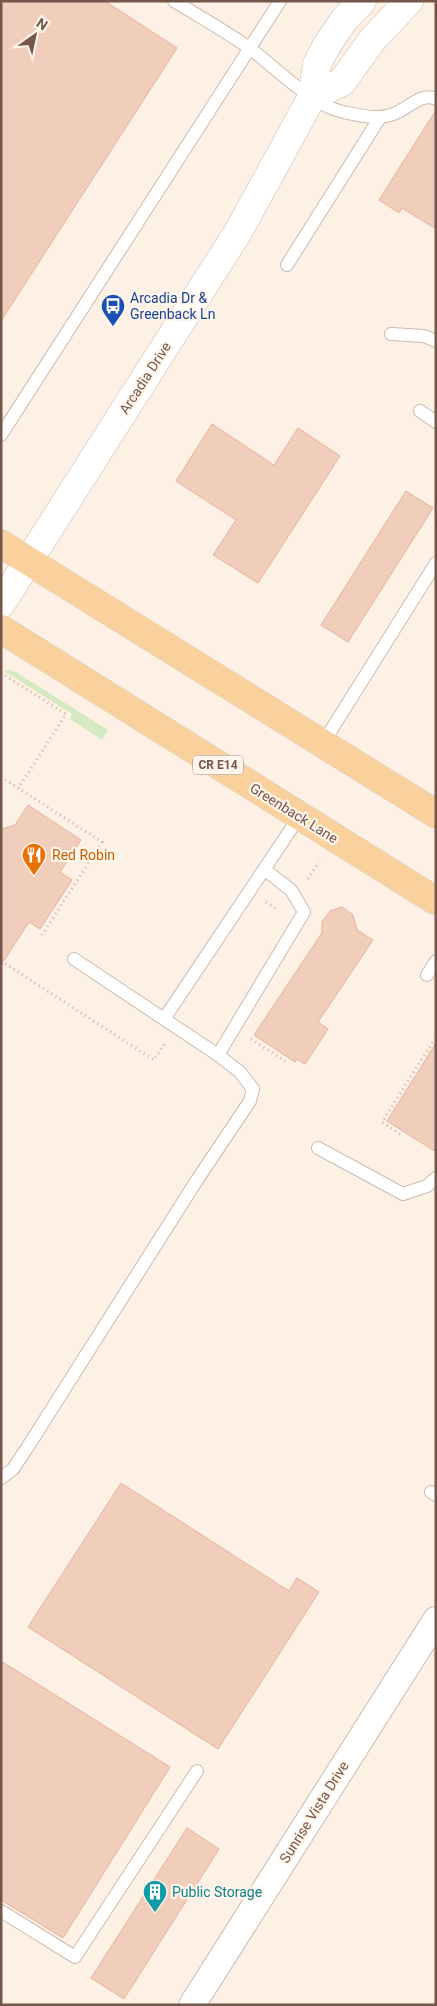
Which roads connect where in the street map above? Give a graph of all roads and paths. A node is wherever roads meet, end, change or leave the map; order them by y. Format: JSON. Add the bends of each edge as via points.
{"nodes":[{"id":1,"x":174,"y":1,"type":"edge"},
{"id":2,"x":280,"y":1,"type":"edge"},
{"id":3,"x":362,"y":1,"type":"edge"},
{"id":4,"x":409,"y":1,"type":"edge"},
{"id":5,"x":250,"y":48,"type":"junction"},
{"id":6,"x":312,"y":97,"type":"junction"},
{"id":7,"x":436,"y":99,"type":"edge"},
{"id":8,"x":379,"y":119,"type":"junction"},
{"id":9,"x":287,"y":265,"type":"dead end"},
{"id":10,"x":436,"y":327,"type":"edge"},
{"id":11,"x":391,"y":334,"type":"dead end"},
{"id":12,"x":432,"y":340,"type":"edge"},
{"id":13,"x":420,"y":411,"type":"dead end"},
{"id":14,"x":436,"y":422,"type":"edge"},
{"id":15,"x":1,"y":435,"type":"edge"},
{"id":16,"x":1,"y":544,"type":"edge"},
{"id":17,"x":29,"y":561,"type":"junction"},
{"id":18,"x":436,"y":562,"type":"edge"},
{"id":19,"x":1,"y":604,"type":"edge"},
{"id":20,"x":1,"y":629,"type":"edge"},
{"id":21,"x":1,"y":673,"type":"edge"},
{"id":22,"x":323,"y":743,"type":"junction"},
{"id":23,"x":1,"y":777,"type":"edge"},
{"id":24,"x":19,"y":787,"type":"junction"},
{"id":25,"x":436,"y":814,"type":"edge"},
{"id":26,"x":299,"y":816,"type":"junction"},
{"id":27,"x":264,"y":869,"type":"junction"},
{"id":28,"x":436,"y":901,"type":"edge"},
{"id":29,"x":42,"y":935,"type":"dead end"},
{"id":30,"x":74,"y":959,"type":"dead end"},
{"id":31,"x":436,"y":961,"type":"edge"},
{"id":32,"x":427,"y":975,"type":"dead end"},
{"id":33,"x":164,"y":1019,"type":"junction"},
{"id":34,"x":436,"y":1037,"type":"edge"},
{"id":35,"x":218,"y":1055,"type":"junction"},
{"id":36,"x":400,"y":1134,"type":"dead end"},
{"id":37,"x":318,"y":1148,"type":"dead end"},
{"id":38,"x":436,"y":1178,"type":"edge"},
{"id":39,"x":1,"y":1478,"type":"edge"},
{"id":40,"x":436,"y":1620,"type":"edge"},
{"id":41,"x":197,"y":1771,"type":"dead end"},
{"id":42,"x":1,"y":1911,"type":"edge"},
{"id":43,"x":192,"y":2005,"type":"edge"}],
"edges":[{"from":1,"to":5,"type":"lane"},
{"from":2,"to":5,"type":"lane"},
{"from":3,"to":6,"type":"street","name":"Arcadia Drive","via":[[344,20],[317,64]]},
{"from":4,"to":6,"type":"street","via":[[373,39],[342,82]]},
{"from":5,"to":6,"type":"lane"},
{"from":5,"to":15,"type":"lane"},
{"from":6,"to":8,"type":"lane","via":[[340,111]]},
{"from":6,"to":17,"type":"street","name":"Arcadia Drive","via":[[238,232]]},
{"from":7,"to":8,"type":"lane","via":[[420,99]]},
{"from":8,"to":9,"type":"lane"},
{"from":10,"to":12,"type":"lane"},
{"from":11,"to":12,"type":"lane"},
{"from":13,"to":14,"type":"lane"},
{"from":16,"to":17,"type":"main road"},
{"from":17,"to":19,"type":"street","name":"Arcadia Drive"},
{"from":17,"to":22,"type":"main road"},
{"from":18,"to":22,"type":"lane"},
{"from":20,"to":26,"type":"main road","name":"Greenback Lane","number":"CR E14"},
{"from":21,"to":24,"type":"path","via":[[66,714]]},
{"from":22,"to":25,"type":"main road"},
{"from":23,"to":24,"type":"path"},
{"from":24,"to":29,"type":"path","via":[[102,842]]},
{"from":26,"to":27,"type":"lane"},
{"from":26,"to":28,"type":"main road","name":"Greenback Lane","number":"CR E14"},
{"from":27,"to":33,"type":"lane"},
{"from":27,"to":35,"type":"lane","via":[[290,890],[304,912]]},
{"from":30,"to":33,"type":"lane"},
{"from":31,"to":32,"type":"lane"},
{"from":33,"to":35,"type":"lane"},
{"from":34,"to":36,"type":"path","via":[[382,1122]]},
{"from":35,"to":39,"type":"lane","via":[[248,1080],[253,1089],[250,1101],[13,1469]]},
{"from":37,"to":38,"type":"lane","via":[[403,1194],[427,1186]]},
{"from":40,"to":43,"type":"street","name":"Sunrise Vista Drive"},
{"from":41,"to":42,"type":"lane","via":[[74,1957]]}]}
